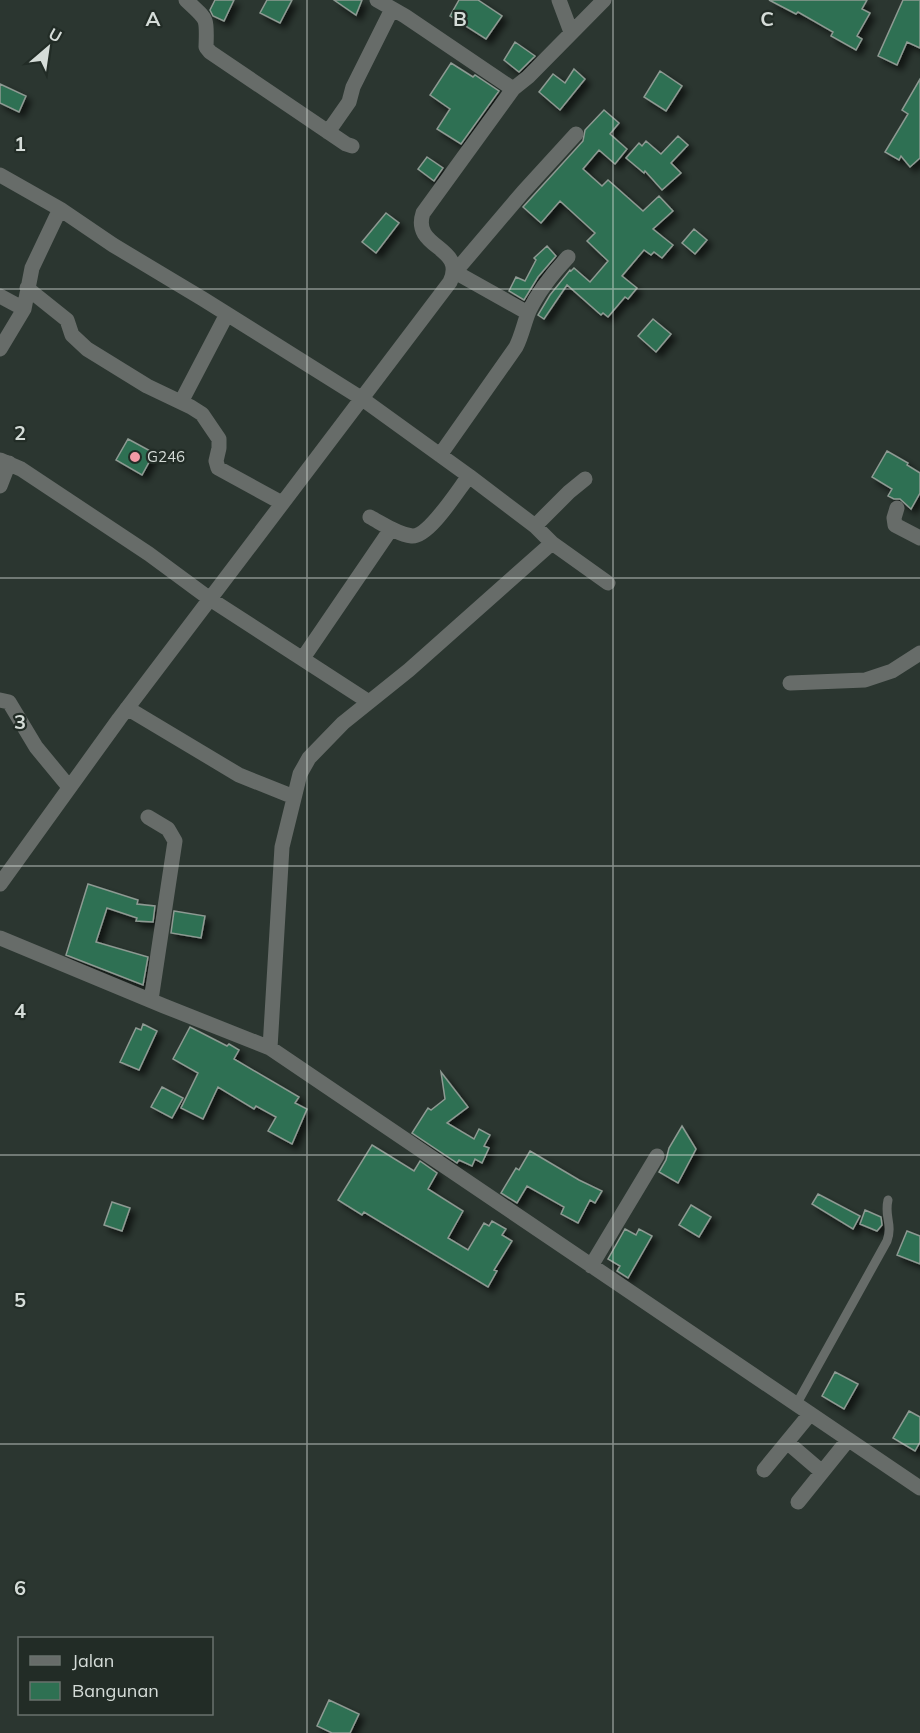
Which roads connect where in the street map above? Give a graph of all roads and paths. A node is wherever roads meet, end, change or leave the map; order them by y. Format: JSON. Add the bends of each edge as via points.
{"nodes":[{"id":1,"x":186,"y":0,"type":"edge"},
{"id":2,"x":377,"y":0,"type":"edge"},
{"id":3,"x":559,"y":0,"type":"edge"},
{"id":4,"x":604,"y":0,"type":"edge"},
{"id":5,"x":392,"y":9,"type":"junction"},
{"id":6,"x":571,"y":32,"type":"junction"},
{"id":7,"x":513,"y":89,"type":"junction"},
{"id":8,"x":328,"y":132,"type":"junction"},
{"id":9,"x":576,"y":134,"type":"dead end"},
{"id":10,"x":352,"y":146,"type":"dead end"},
{"id":11,"x":0,"y":175,"type":"edge"},
{"id":12,"x":60,"y":209,"type":"junction"},
{"id":13,"x":568,"y":257,"type":"dead end"},
{"id":14,"x":455,"y":272,"type":"junction"},
{"id":15,"x":27,"y":288,"type":"junction"},
{"id":16,"x":0,"y":296,"type":"edge"},
{"id":17,"x":24,"y":309,"type":"junction"},
{"id":18,"x":528,"y":313,"type":"junction"},
{"id":19,"x":227,"y":314,"type":"junction"},
{"id":20,"x":0,"y":349,"type":"edge"},
{"id":21,"x":361,"y":398,"type":"junction"},
{"id":22,"x":181,"y":402,"type":"junction"},
{"id":23,"x":440,"y":455,"type":"junction"},
{"id":24,"x":4,"y":461,"type":"edge"},
{"id":25,"x":469,"y":476,"type":"junction"},
{"id":26,"x":585,"y":479,"type":"dead end"},
{"id":27,"x":0,"y":486,"type":"edge"},
{"id":28,"x":282,"y":503,"type":"junction"},
{"id":29,"x":897,"y":508,"type":"dead end"},
{"id":30,"x":370,"y":517,"type":"dead end"},
{"id":31,"x":535,"y":526,"type":"junction"},
{"id":32,"x":391,"y":529,"type":"junction"},
{"id":33,"x":920,"y":538,"type":"edge"},
{"id":34,"x":552,"y":543,"type":"junction"},
{"id":35,"x":608,"y":583,"type":"dead end"},
{"id":36,"x":210,"y":598,"type":"junction"},
{"id":37,"x":920,"y":653,"type":"edge"},
{"id":38,"x":303,"y":658,"type":"junction"},
{"id":39,"x":790,"y":683,"type":"dead end"},
{"id":40,"x":0,"y":700,"type":"edge"},
{"id":41,"x":369,"y":702,"type":"junction"},
{"id":42,"x":127,"y":708,"type":"junction"},
{"id":43,"x":69,"y":787,"type":"junction"},
{"id":44,"x":294,"y":797,"type":"junction"},
{"id":45,"x":148,"y":817,"type":"dead end"},
{"id":46,"x":0,"y":884,"type":"edge"},
{"id":47,"x":0,"y":938,"type":"edge"},
{"id":48,"x":151,"y":1000,"type":"junction"},
{"id":49,"x":270,"y":1048,"type":"junction"},
{"id":50,"x":657,"y":1156,"type":"dead end"},
{"id":51,"x":888,"y":1200,"type":"dead end"},
{"id":52,"x":591,"y":1266,"type":"junction"},
{"id":53,"x":796,"y":1405,"type":"junction"},
{"id":54,"x":810,"y":1414,"type":"junction"},
{"id":55,"x":848,"y":1440,"type":"junction"},
{"id":56,"x":787,"y":1442,"type":"junction"},
{"id":57,"x":764,"y":1470,"type":"dead end"},
{"id":58,"x":822,"y":1472,"type":"junction"},
{"id":59,"x":920,"y":1488,"type":"edge"},
{"id":60,"x":798,"y":1502,"type":"dead end"}],
"edges":[{"from":1,"to":8,"type":"street","via":[[205,18],[206,47],[210,52]]},
{"from":2,"to":5,"type":"street"},
{"from":3,"to":6,"type":"street"},
{"from":4,"to":6,"type":"street"},
{"from":5,"to":7,"type":"street"},
{"from":5,"to":8,"type":"street","via":[[349,102]]},
{"from":6,"to":7,"type":"street"},
{"from":7,"to":14,"type":"street","via":[[423,213],[422,228],[454,264]]},
{"from":8,"to":10,"type":"street"},
{"from":9,"to":14,"type":"street"},
{"from":11,"to":12,"type":"street"},
{"from":12,"to":15,"type":"street","via":[[32,268]]},
{"from":12,"to":19,"type":"street","via":[[113,246]]},
{"from":13,"to":18,"type":"street","via":[[549,276]]},
{"from":14,"to":18,"type":"street"},
{"from":14,"to":21,"type":"street"},
{"from":15,"to":17,"type":"street"},
{"from":15,"to":22,"type":"street","via":[[67,320],[78,342],[147,386]]},
{"from":16,"to":17,"type":"street"},
{"from":17,"to":20,"type":"street"},
{"from":18,"to":23,"type":"street","via":[[516,347]]},
{"from":19,"to":21,"type":"street"},
{"from":19,"to":22,"type":"street"},
{"from":21,"to":23,"type":"street"},
{"from":21,"to":28,"type":"street"},
{"from":22,"to":28,"type":"street","via":[[202,414],[219,439],[218,468]]},
{"from":23,"to":25,"type":"street"},
{"from":24,"to":27,"type":"street"},
{"from":24,"to":36,"type":"street"},
{"from":25,"to":31,"type":"street"},
{"from":25,"to":32,"type":"street","via":[[422,534],[414,536]]},
{"from":26,"to":31,"type":"street"},
{"from":28,"to":36,"type":"street"},
{"from":29,"to":33,"type":"street","via":[[896,525]]},
{"from":30,"to":32,"type":"street"},
{"from":31,"to":34,"type":"street"},
{"from":32,"to":38,"type":"street"},
{"from":34,"to":35,"type":"street"},
{"from":34,"to":41,"type":"street"},
{"from":36,"to":38,"type":"street"},
{"from":36,"to":42,"type":"street"},
{"from":37,"to":39,"type":"street","via":[[865,680]]},
{"from":38,"to":41,"type":"street"},
{"from":40,"to":43,"type":"street","via":[[9,702],[36,747]]},
{"from":41,"to":44,"type":"street","via":[[309,758]]},
{"from":42,"to":43,"type":"street"},
{"from":42,"to":44,"type":"street","via":[[239,775]]},
{"from":43,"to":46,"type":"street"},
{"from":44,"to":49,"type":"street","via":[[282,847]]},
{"from":45,"to":48,"type":"street","via":[[168,829],[175,841]]},
{"from":47,"to":48,"type":"street"},
{"from":48,"to":49,"type":"street"},
{"from":49,"to":52,"type":"street"},
{"from":50,"to":52,"type":"street"},
{"from":51,"to":53,"type":"lane","via":[[891,1231],[887,1241]]},
{"from":52,"to":53,"type":"street"},
{"from":53,"to":54,"type":"street"},
{"from":54,"to":55,"type":"street"},
{"from":54,"to":56,"type":"street"},
{"from":55,"to":58,"type":"street"},
{"from":55,"to":59,"type":"street"},
{"from":56,"to":57,"type":"street"},
{"from":56,"to":58,"type":"street"},
{"from":58,"to":60,"type":"street"}]}
